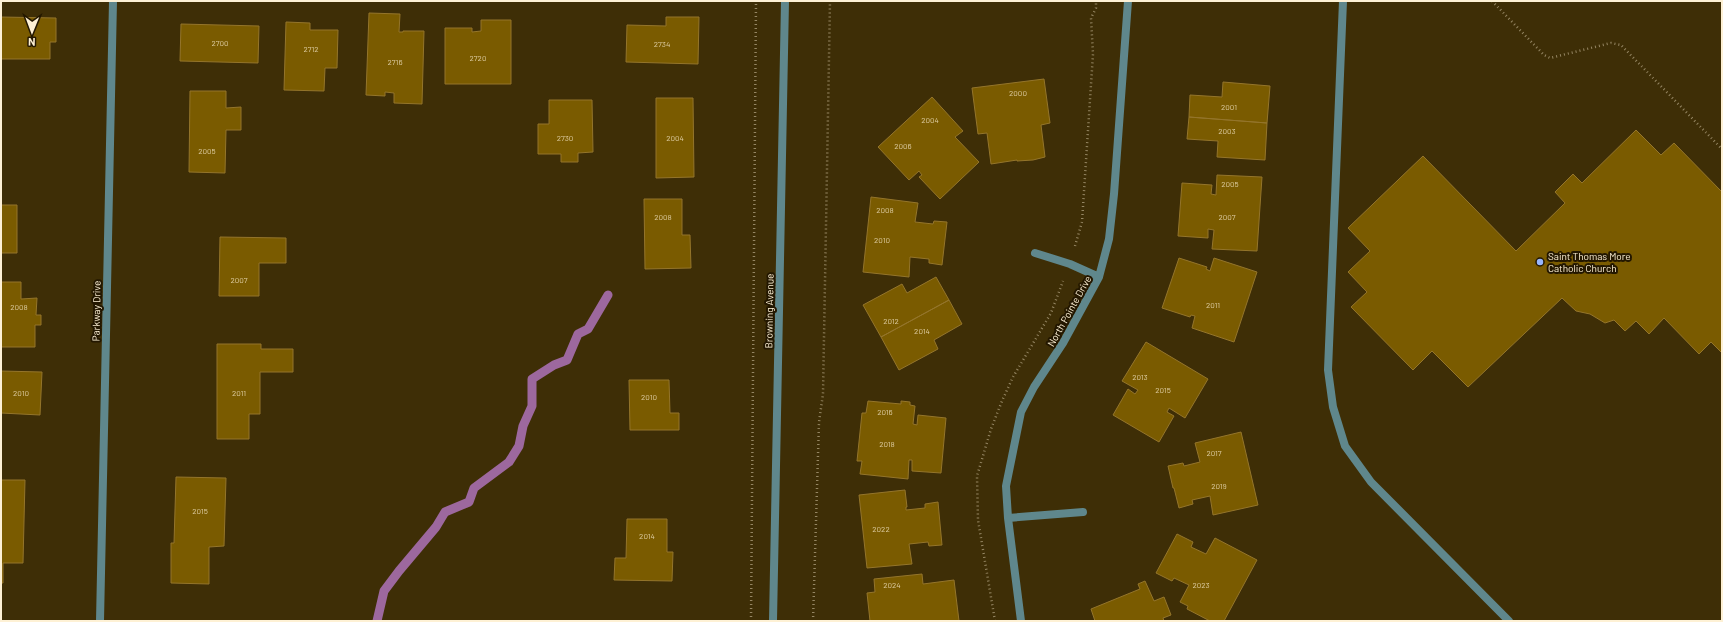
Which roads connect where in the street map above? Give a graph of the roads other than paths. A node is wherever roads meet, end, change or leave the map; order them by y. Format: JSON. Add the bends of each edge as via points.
{"nodes":[{"id":1,"x":113,"y":1,"type":"edge"},
{"id":2,"x":785,"y":1,"type":"edge"},
{"id":3,"x":1128,"y":1,"type":"edge"},
{"id":4,"x":1343,"y":1,"type":"edge"},
{"id":5,"x":1035,"y":253,"type":"dead end"},
{"id":6,"x":1099,"y":278,"type":"junction"},
{"id":7,"x":1083,"y":512,"type":"dead end"},
{"id":8,"x":1008,"y":518,"type":"junction"},
{"id":9,"x":100,"y":621,"type":"edge"},
{"id":10,"x":773,"y":621,"type":"edge"},
{"id":11,"x":1021,"y":621,"type":"edge"},
{"id":12,"x":1509,"y":621,"type":"edge"}],
"edges":[{"from":1,"to":9,"type":"street","name":"Parkway Drive"},
{"from":2,"to":10,"type":"street","name":"Browning Avenue"},
{"from":3,"to":6,"type":"street","name":"North Pointe Drive","via":[[1114,194],[1109,239]]},
{"from":4,"to":12,"type":"street","via":[[1328,370],[1333,407],[1345,446],[1371,482]]},
{"from":5,"to":6,"type":"street","via":[[1070,264]]},
{"from":6,"to":8,"type":"street","name":"North Pointe Drive","via":[[1021,412],[1006,486]]},
{"from":7,"to":8,"type":"street"},
{"from":8,"to":11,"type":"street","name":"North Pointe Drive"}]}
